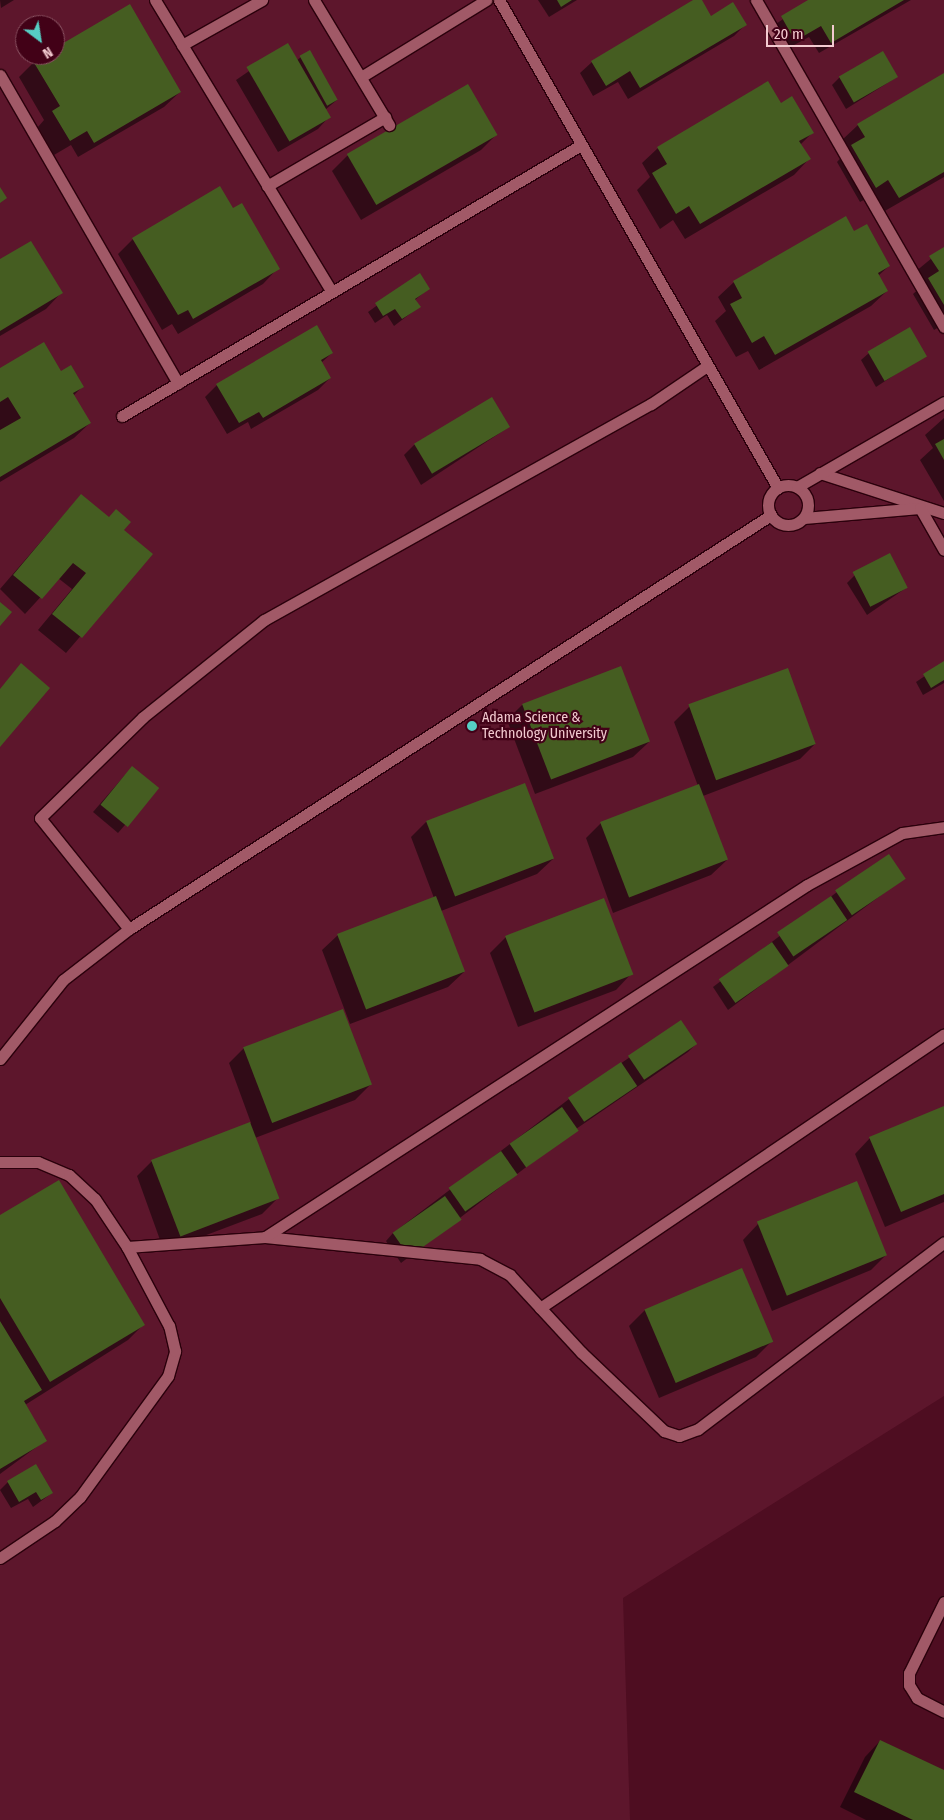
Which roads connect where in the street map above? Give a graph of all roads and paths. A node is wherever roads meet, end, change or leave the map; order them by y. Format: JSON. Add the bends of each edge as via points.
{"nodes":[{"id":1,"x":155,"y":0,"type":"edge"},
{"id":2,"x":262,"y":0,"type":"edge"},
{"id":3,"x":314,"y":0,"type":"edge"},
{"id":4,"x":486,"y":0,"type":"edge"},
{"id":5,"x":499,"y":0,"type":"edge"},
{"id":6,"x":756,"y":0,"type":"edge"},
{"id":7,"x":182,"y":45,"type":"junction"},
{"id":8,"x":0,"y":75,"type":"edge"},
{"id":9,"x":361,"y":77,"type":"junction"},
{"id":10,"x":581,"y":145,"type":"junction"},
{"id":11,"x":267,"y":186,"type":"junction"},
{"id":12,"x":332,"y":292,"type":"junction"},
{"id":13,"x":944,"y":327,"type":"edge"},
{"id":14,"x":707,"y":366,"type":"junction"},
{"id":15,"x":178,"y":383,"type":"junction"},
{"id":16,"x":944,"y":402,"type":"edge"},
{"id":17,"x":122,"y":416,"type":"dead end"},
{"id":18,"x":820,"y":473,"type":"junction"},
{"id":19,"x":796,"y":487,"type":"junction"},
{"id":20,"x":778,"y":488,"type":"junction"},
{"id":21,"x":920,"y":508,"type":"junction"},
{"id":22,"x":944,"y":513,"type":"edge"},
{"id":23,"x":771,"y":515,"type":"junction"},
{"id":24,"x":804,"y":518,"type":"junction"},
{"id":25,"x":944,"y":550,"type":"edge"},
{"id":26,"x":944,"y":827,"type":"edge"},
{"id":27,"x":128,"y":929,"type":"junction"},
{"id":28,"x":944,"y":1034,"type":"edge"},
{"id":29,"x":0,"y":1059,"type":"edge"},
{"id":30,"x":0,"y":1162,"type":"edge"},
{"id":31,"x":265,"y":1238,"type":"junction"},
{"id":32,"x":944,"y":1242,"type":"edge"},
{"id":33,"x":127,"y":1247,"type":"junction"},
{"id":34,"x":540,"y":1308,"type":"junction"},
{"id":35,"x":0,"y":1558,"type":"edge"},
{"id":36,"x":944,"y":1602,"type":"edge"},
{"id":37,"x":944,"y":1712,"type":"edge"}],
"edges":[{"from":1,"to":7,"type":"lane"},
{"from":2,"to":7,"type":"lane"},
{"from":3,"to":9,"type":"lane"},
{"from":4,"to":9,"type":"lane"},
{"from":5,"to":10,"type":"lane"},
{"from":6,"to":13,"type":"lane"},
{"from":7,"to":11,"type":"lane"},
{"from":8,"to":15,"type":"lane"},
{"from":9,"to":11,"type":"lane","via":[[387,121]]},
{"from":10,"to":12,"type":"lane"},
{"from":10,"to":14,"type":"lane"},
{"from":11,"to":12,"type":"lane"},
{"from":12,"to":15,"type":"lane"},
{"from":14,"to":20,"type":"lane"},
{"from":14,"to":27,"type":"lane","via":[[651,404],[264,620],[143,717],[40,818]]},
{"from":15,"to":17,"type":"lane"},
{"from":16,"to":18,"type":"lane"},
{"from":18,"to":19,"type":"lane"},
{"from":18,"to":21,"type":"lane"},
{"from":19,"to":20,"type":"lane"},
{"from":19,"to":24,"type":"lane","via":[[808,503]]},
{"from":20,"to":23,"type":"lane","via":[[769,500]]},
{"from":21,"to":22,"type":"lane"},
{"from":21,"to":24,"type":"lane"},
{"from":21,"to":25,"type":"lane"},
{"from":23,"to":24,"type":"lane","via":[[783,525]]},
{"from":23,"to":27,"type":"lane"},
{"from":26,"to":31,"type":"lane","via":[[902,833],[807,885]]},
{"from":27,"to":29,"type":"lane","via":[[63,980]]},
{"from":28,"to":34,"type":"lane"},
{"from":30,"to":33,"type":"lane","via":[[38,1162],[69,1175],[94,1199]]},
{"from":31,"to":33,"type":"lane"},
{"from":31,"to":34,"type":"lane","via":[[480,1259],[510,1275]]},
{"from":32,"to":34,"type":"lane","via":[[698,1429],[679,1436],[664,1431]]},
{"from":33,"to":35,"type":"lane","via":[[169,1326],[175,1351],[168,1376],[80,1497],[55,1521]]},
{"from":36,"to":37,"type":"lane","via":[[909,1673],[909,1685],[917,1698]]}]}
